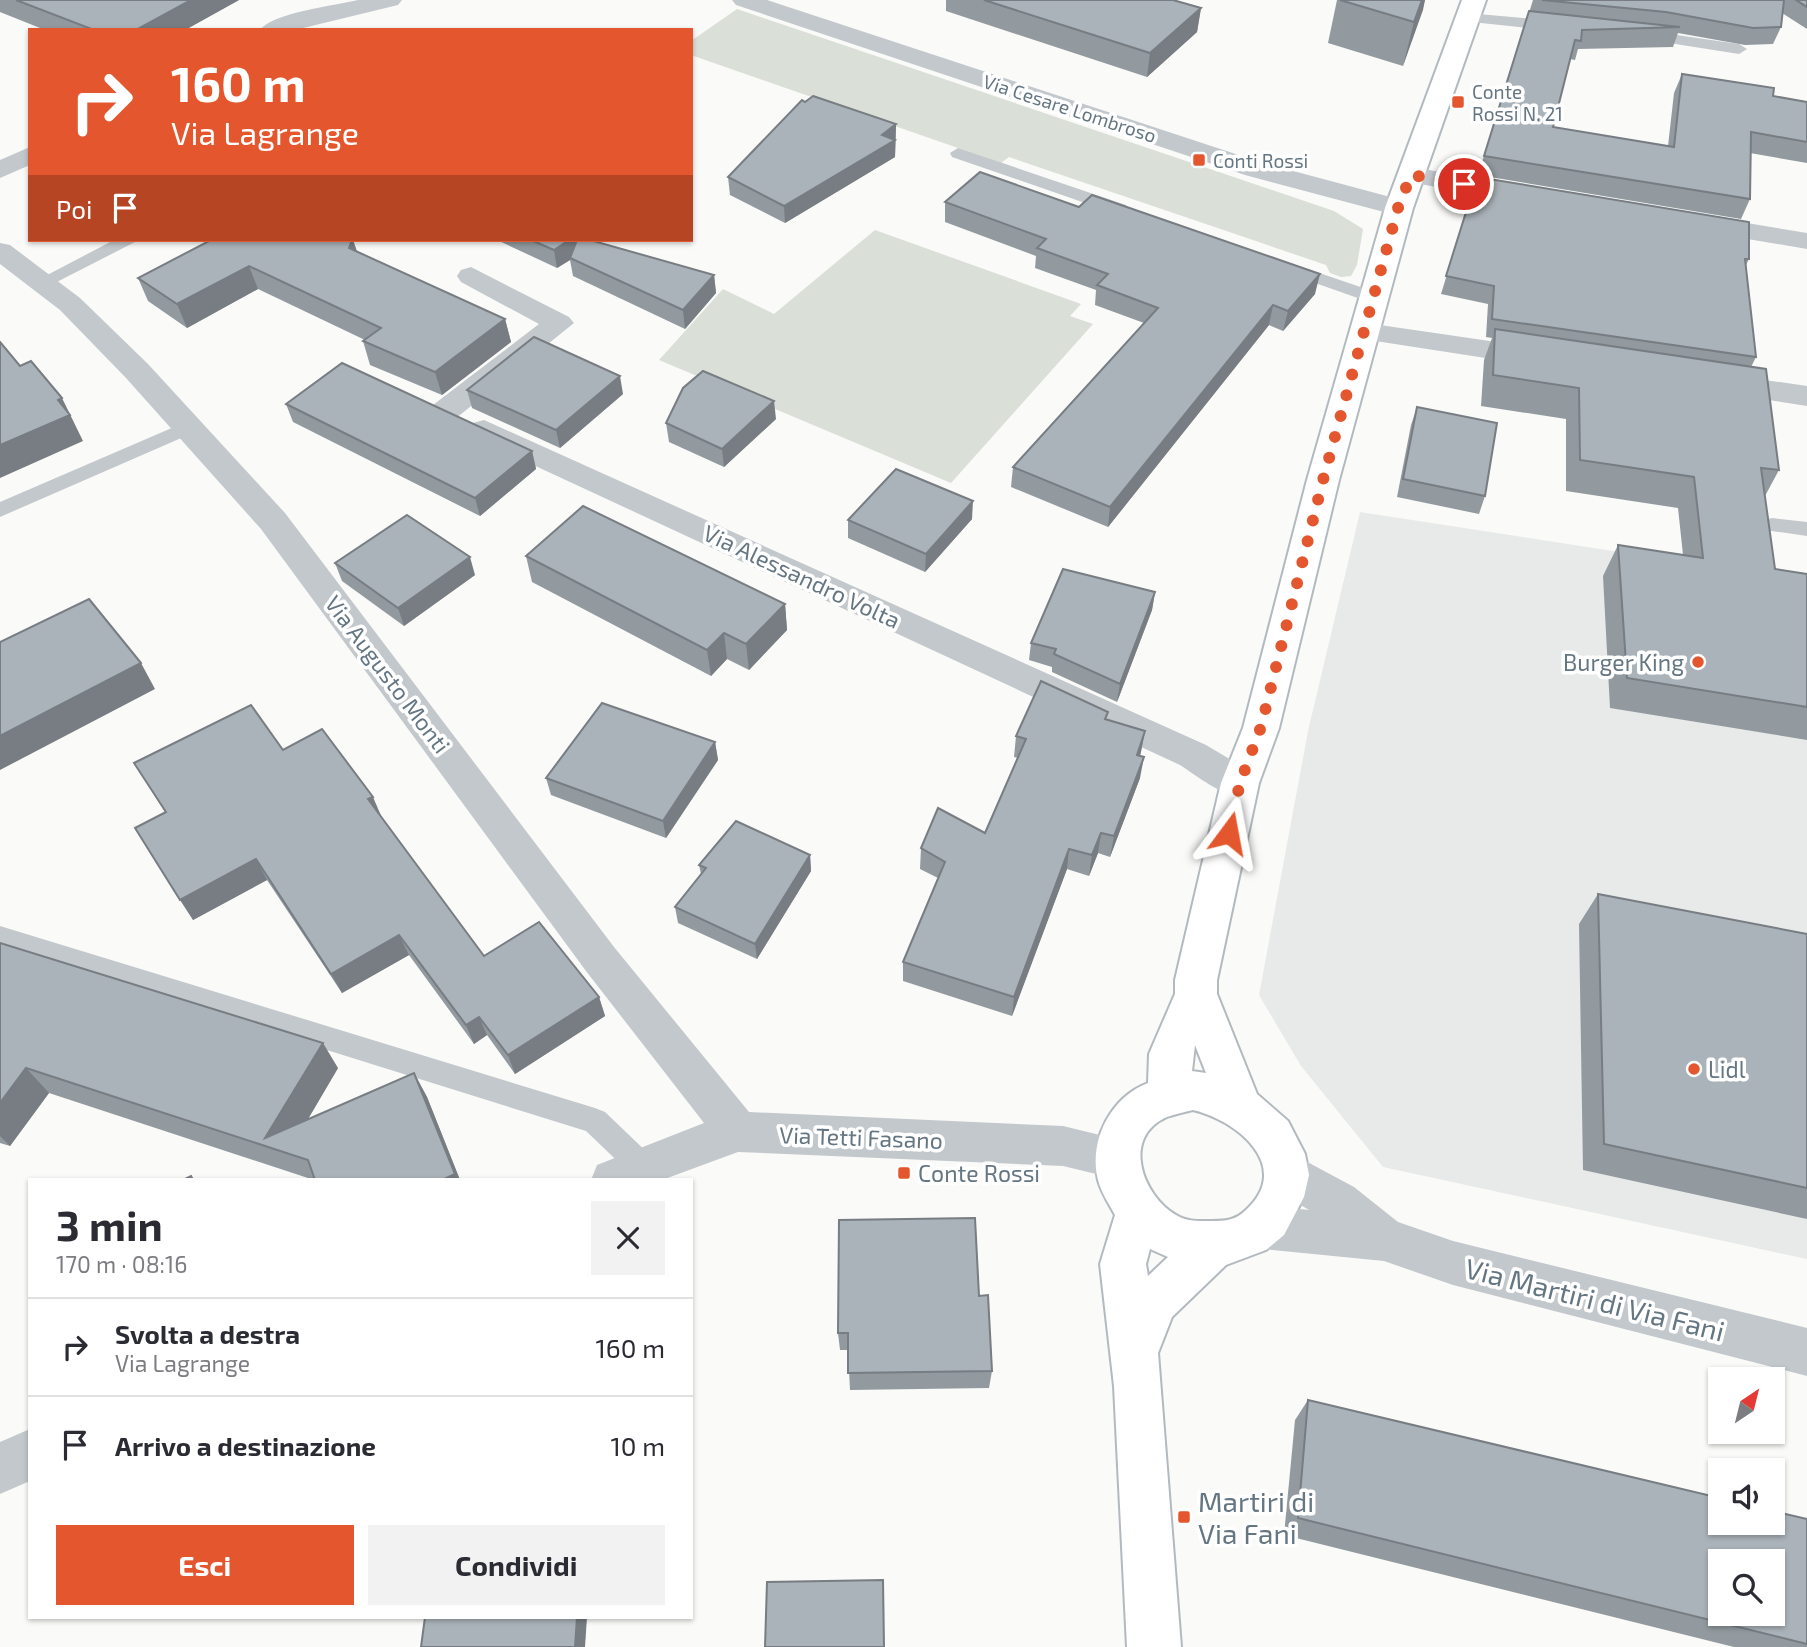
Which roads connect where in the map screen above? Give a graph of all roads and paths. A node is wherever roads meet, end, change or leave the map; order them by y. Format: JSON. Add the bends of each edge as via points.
{"nodes":[{"id":1,"x":390,"y":0,"type":"edge"},
{"id":2,"x":744,"y":0,"type":"edge"},
{"id":3,"x":1471,"y":9,"type":"edge"},
{"id":4,"x":1567,"y":27,"type":"edge"},
{"id":5,"x":278,"y":28,"type":"edge"},
{"id":6,"x":1619,"y":33,"type":"edge"},
{"id":7,"x":1739,"y":49,"type":"edge"},
{"id":8,"x":958,"y":153,"type":"dead end"},
{"id":9,"x":28,"y":156,"type":"edge"},
{"id":10,"x":0,"y":170,"type":"edge"},
{"id":11,"x":1411,"y":175,"type":"junction"},
{"id":12,"x":1547,"y":198,"type":"edge"},
{"id":13,"x":1398,"y":208,"type":"junction"},
{"id":14,"x":1139,"y":216,"type":"edge"},
{"id":15,"x":1670,"y":218,"type":"edge"},
{"id":16,"x":1807,"y":241,"type":"edge"},
{"id":17,"x":126,"y":242,"type":"edge"},
{"id":18,"x":0,"y":251,"type":"edge"},
{"id":19,"x":1267,"y":260,"type":"edge"},
{"id":20,"x":471,"y":276,"type":"dead end"},
{"id":21,"x":41,"y":284,"type":"junction"},
{"id":22,"x":1375,"y":298,"type":"junction"},
{"id":23,"x":1366,"y":332,"type":"junction"},
{"id":24,"x":1573,"y":362,"type":"edge"},
{"id":25,"x":1683,"y":378,"type":"edge"},
{"id":26,"x":1807,"y":396,"type":"edge"},
{"id":27,"x":188,"y":427,"type":"junction"},
{"id":28,"x":0,"y":510,"type":"edge"},
{"id":29,"x":1772,"y":525,"type":"edge"},
{"id":30,"x":1807,"y":529,"type":"edge"},
{"id":31,"x":1240,"y":783,"type":"junction"},
{"id":32,"x":0,"y":937,"type":"edge"},
{"id":33,"x":1196,"y":995,"type":"junction"},
{"id":34,"x":1170,"y":1093,"type":"junction"},
{"id":35,"x":1239,"y":1103,"type":"junction"},
{"id":36,"x":738,"y":1132,"type":"junction"},
{"id":37,"x":1117,"y":1158,"type":"junction"},
{"id":38,"x":1285,"y":1171,"type":"junction"},
{"id":39,"x":627,"y":1173,"type":"edge"},
{"id":40,"x":1138,"y":1213,"type":"junction"},
{"id":41,"x":1263,"y":1227,"type":"junction"},
{"id":42,"x":1384,"y":1239,"type":"junction"},
{"id":43,"x":1213,"y":1246,"type":"junction"},
{"id":44,"x":1134,"y":1352,"type":"junction"},
{"id":45,"x":1807,"y":1352,"type":"edge"},
{"id":46,"x":28,"y":1455,"type":"edge"},
{"id":47,"x":0,"y":1469,"type":"edge"},
{"id":48,"x":1154,"y":1647,"type":"edge"}],
"edges":[{"from":1,"to":5,"type":"street"},
{"from":2,"to":13,"type":"street","name":"Via Cesare Lombroso","via":[[1254,169]]},
{"from":3,"to":4,"type":"lane"},
{"from":3,"to":11,"type":"street"},
{"from":6,"to":7,"type":"lane"},
{"from":8,"to":14,"type":"lane"},
{"from":9,"to":10,"type":"street"},
{"from":11,"to":12,"type":"street"},
{"from":11,"to":13,"type":"street"},
{"from":13,"to":22,"type":"street"},
{"from":15,"to":16,"type":"street"},
{"from":17,"to":21,"type":"lane"},
{"from":18,"to":21,"type":"street","name":"Via Augusto Monti"},
{"from":19,"to":22,"type":"lane"},
{"from":20,"to":31,"type":"street","name":"Via Alessandro Volta","via":[[559,323],[433,406],[1193,755]]},
{"from":21,"to":27,"type":"street","name":"Via Augusto Monti","via":[[70,304]]},
{"from":22,"to":23,"type":"street"},
{"from":23,"to":24,"type":"street"},
{"from":23,"to":31,"type":"street","via":[[1323,480],[1261,727]]},
{"from":25,"to":26,"type":"street"},
{"from":27,"to":28,"type":"lane"},
{"from":27,"to":36,"type":"street","name":"Via Augusto Monti","via":[[273,522],[600,959]]},
{"from":29,"to":30,"type":"lane"},
{"from":31,"to":33,"type":"street"},
{"from":32,"to":39,"type":"lane","via":[[595,1121]]},
{"from":33,"to":34,"type":"street","via":[[1170,1054]]},
{"from":33,"to":35,"type":"street"},
{"from":34,"to":35,"type":"street","via":[[1217,1093]]},
{"from":34,"to":37,"type":"street","via":[[1138,1110],[1119,1140]]},
{"from":35,"to":38,"type":"street","via":[[1271,1132]]},
{"from":36,"to":37,"type":"street","name":"Via Tetti Fasano","via":[[1063,1146]]},
{"from":36,"to":39,"type":"street","name":"Via Tetti Fasano"},
{"from":37,"to":40,"type":"street","via":[[1118,1177]]},
{"from":38,"to":41,"type":"street","via":[[1284,1192]]},
{"from":38,"to":42,"type":"street","name":"Via Martiri di Via Fani","via":[[1338,1202]]},
{"from":40,"to":43,"type":"street","via":[[1159,1231]]},
{"from":40,"to":44,"type":"street","via":[[1123,1264]]},
{"from":41,"to":42,"type":"street","name":"Via Martiri di Via Fani"},
{"from":41,"to":43,"type":"street","via":[[1240,1240]]},
{"from":42,"to":45,"type":"street","name":"Via Martiri di Via Fani","via":[[1453,1262]]},
{"from":43,"to":44,"type":"street","via":[[1155,1301]]},
{"from":44,"to":48,"type":"street"},
{"from":46,"to":47,"type":"street"}]}
